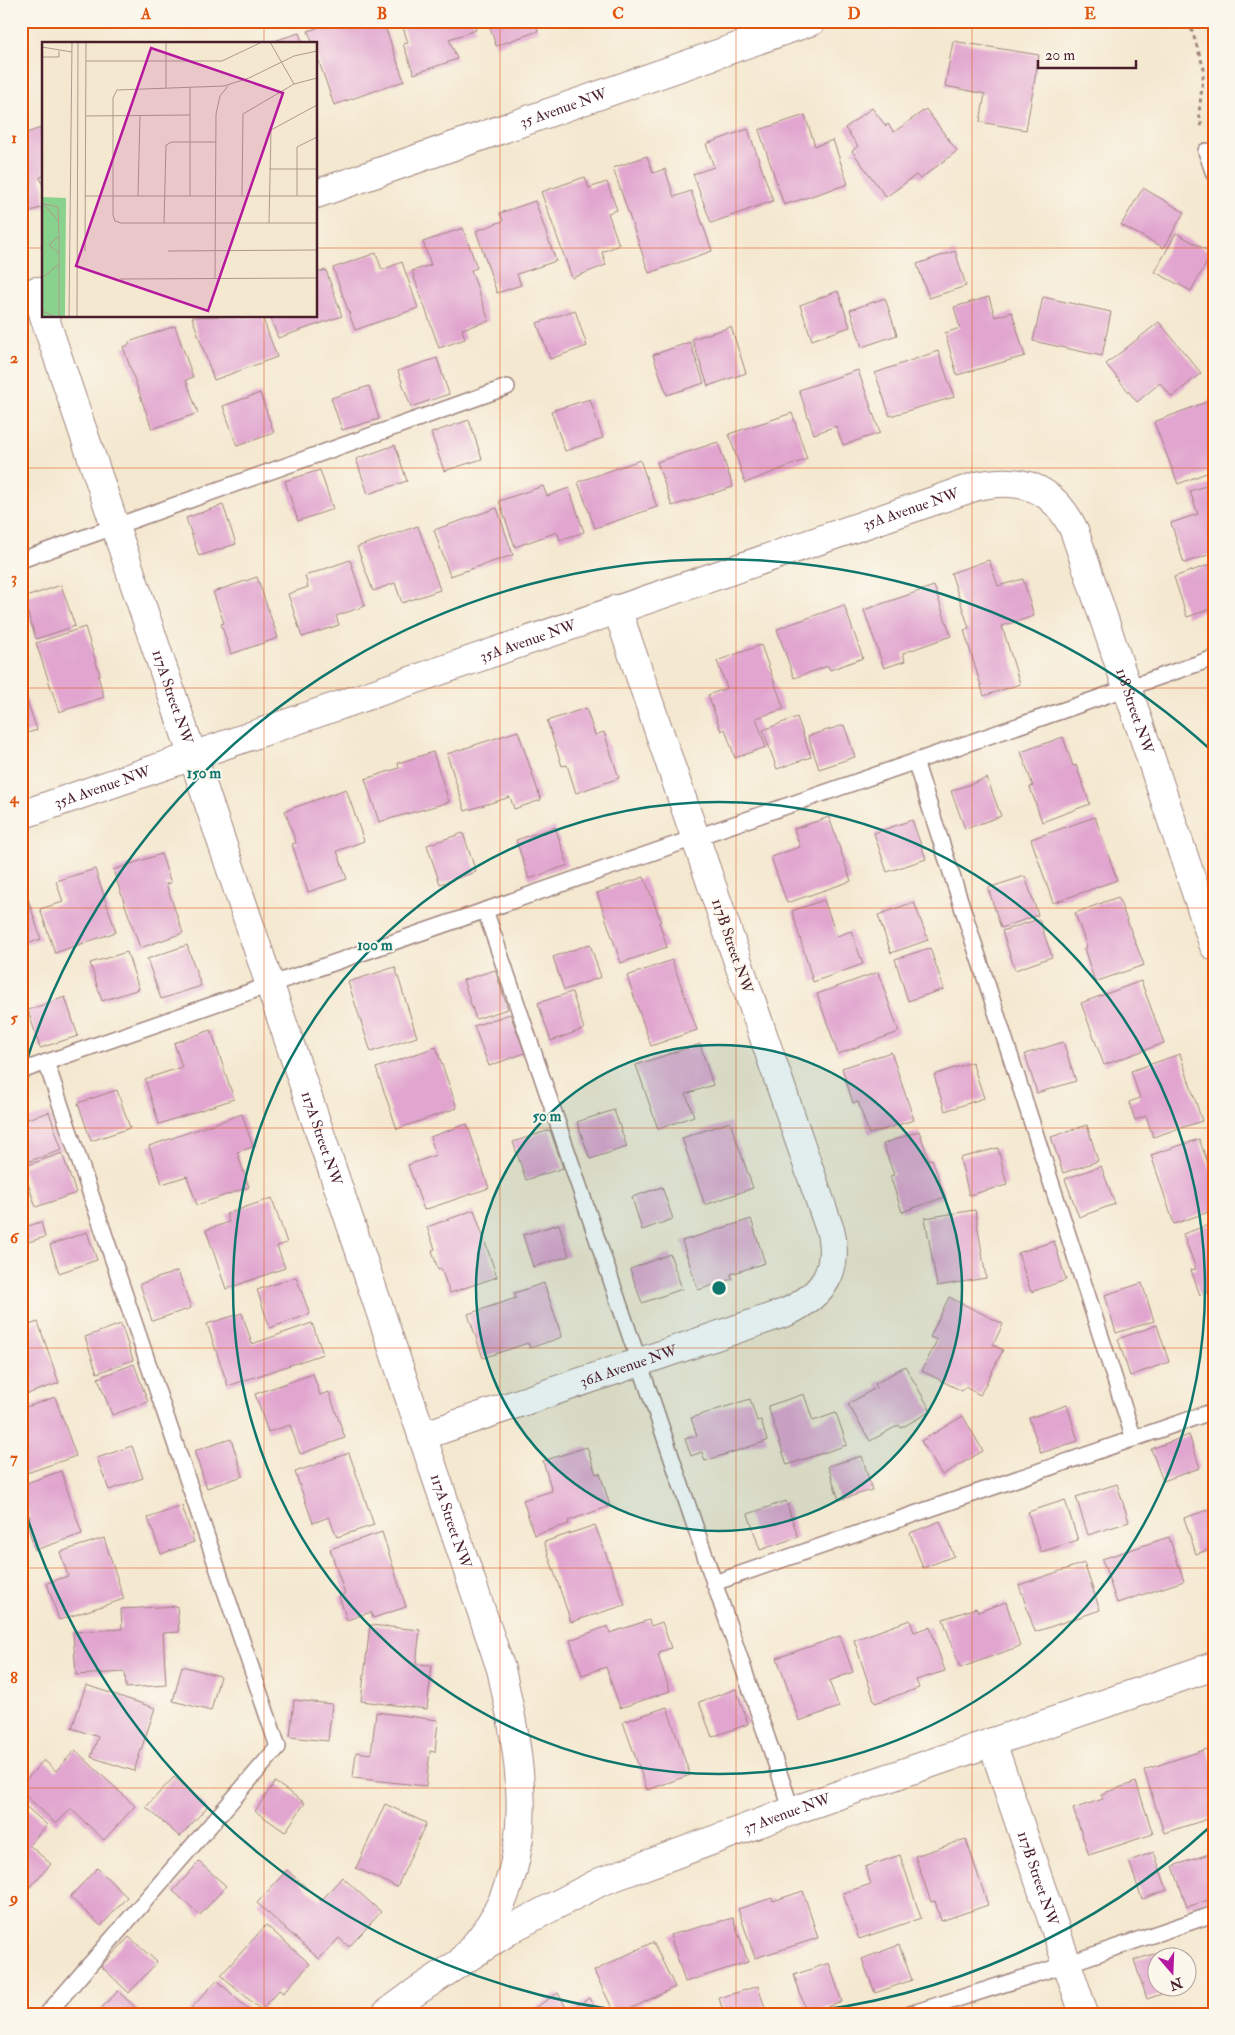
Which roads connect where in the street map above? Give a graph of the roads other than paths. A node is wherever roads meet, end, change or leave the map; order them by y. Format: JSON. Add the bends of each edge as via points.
{"nodes":[{"id":1,"x":812,"y":21,"type":"edge"},
{"id":2,"x":1206,"y":150,"type":"road end"},
{"id":3,"x":1214,"y":174,"type":"edge"},
{"id":4,"x":318,"y":193,"type":"edge"},
{"id":5,"x":44,"y":318,"type":"edge"},
{"id":6,"x":507,"y":387,"type":"dead end"},
{"id":7,"x":1037,"y":488,"type":"joint"},
{"id":8,"x":116,"y":527,"type":"junction"},
{"id":9,"x":21,"y":560,"type":"edge"},
{"id":10,"x":617,"y":609,"type":"junction"},
{"id":11,"x":1214,"y":658,"type":"edge"},
{"id":12,"x":1127,"y":688,"type":"junction"},
{"id":13,"x":194,"y":754,"type":"junction"},
{"id":14,"x":915,"y":761,"type":"junction"},
{"id":15,"x":21,"y":815,"type":"edge"},
{"id":16,"x":695,"y":838,"type":"junction"},
{"id":17,"x":485,"y":910,"type":"junction"},
{"id":18,"x":1214,"y":946,"type":"edge"},
{"id":19,"x":270,"y":984,"type":"junction"},
{"id":20,"x":46,"y":1062,"type":"junction"},
{"id":21,"x":21,"y":1071,"type":"edge"},
{"id":22,"x":826,"y":1283,"type":"joint"},
{"id":23,"x":639,"y":1362,"type":"junction"},
{"id":24,"x":1214,"y":1411,"type":"edge"},
{"id":25,"x":422,"y":1436,"type":"junction"},
{"id":26,"x":1134,"y":1439,"type":"junction"},
{"id":27,"x":714,"y":1582,"type":"junction"},
{"id":28,"x":1214,"y":1666,"type":"edge"},
{"id":29,"x":992,"y":1742,"type":"junction"},
{"id":30,"x":792,"y":1811,"type":"junction"},
{"id":31,"x":1214,"y":1914,"type":"edge"},
{"id":32,"x":464,"y":1959,"type":"junction"},
{"id":33,"x":1067,"y":1964,"type":"junction"},
{"id":34,"x":47,"y":2014,"type":"edge"},
{"id":35,"x":386,"y":2014,"type":"edge"},
{"id":36,"x":910,"y":2014,"type":"edge"},
{"id":37,"x":1084,"y":2014,"type":"edge"}],
"edges":[{"from":1,"to":4,"type":"street","name":"35 Avenue NW"},
{"from":2,"to":3,"type":"lane"},
{"from":5,"to":8,"type":"street","name":"117A Street NW"},
{"from":6,"to":8,"type":"lane"},
{"from":7,"to":10,"type":"street","name":"35A Avenue NW","via":[[1002,482],[977,486]]},
{"from":7,"to":12,"type":"street","name":"118 Street NW","via":[[1054,500],[1070,523]]},
{"from":8,"to":9,"type":"lane"},
{"from":8,"to":13,"type":"street","name":"117A Street NW"},
{"from":10,"to":13,"type":"street","name":"35A Avenue NW"},
{"from":10,"to":16,"type":"street","name":"117B Street NW"},
{"from":11,"to":12,"type":"lane"},
{"from":12,"to":14,"type":"lane"},
{"from":12,"to":18,"type":"street","name":"118 Street NW"},
{"from":13,"to":15,"type":"street","name":"35A Avenue NW"},
{"from":13,"to":19,"type":"street","name":"117A Street NW"},
{"from":14,"to":16,"type":"lane"},
{"from":14,"to":26,"type":"lane"},
{"from":16,"to":17,"type":"lane"},
{"from":16,"to":22,"type":"street","name":"117B Street NW","via":[[831,1233],[834,1249]]},
{"from":17,"to":19,"type":"lane"},
{"from":17,"to":23,"type":"lane"},
{"from":19,"to":20,"type":"lane"},
{"from":19,"to":25,"type":"street","name":"117A Street NW"},
{"from":20,"to":21,"type":"lane"},
{"from":20,"to":34,"type":"lane","via":[[278,1747]]},
{"from":22,"to":23,"type":"street","name":"36A Avenue NW","via":[[810,1299],[787,1312]]},
{"from":23,"to":25,"type":"street","name":"36A Avenue NW"},
{"from":23,"to":27,"type":"lane"},
{"from":24,"to":26,"type":"lane"},
{"from":25,"to":32,"type":"street","name":"117A Street NW","via":[[502,1669],[522,1796],[520,1833],[512,1872],[487,1929]]},
{"from":26,"to":27,"type":"lane"},
{"from":27,"to":30,"type":"lane"},
{"from":28,"to":29,"type":"street","name":"37 Avenue NW"},
{"from":29,"to":30,"type":"street","name":"37 Avenue NW"},
{"from":29,"to":33,"type":"street","name":"117B Street NW"},
{"from":30,"to":32,"type":"street","name":"37 Avenue NW","via":[[600,1882],[516,1926]]},
{"from":31,"to":33,"type":"lane"},
{"from":32,"to":35,"type":"street","name":"37 Avenue NW"},
{"from":33,"to":36,"type":"lane"},
{"from":33,"to":37,"type":"street","name":"117B Street NW"}]}
